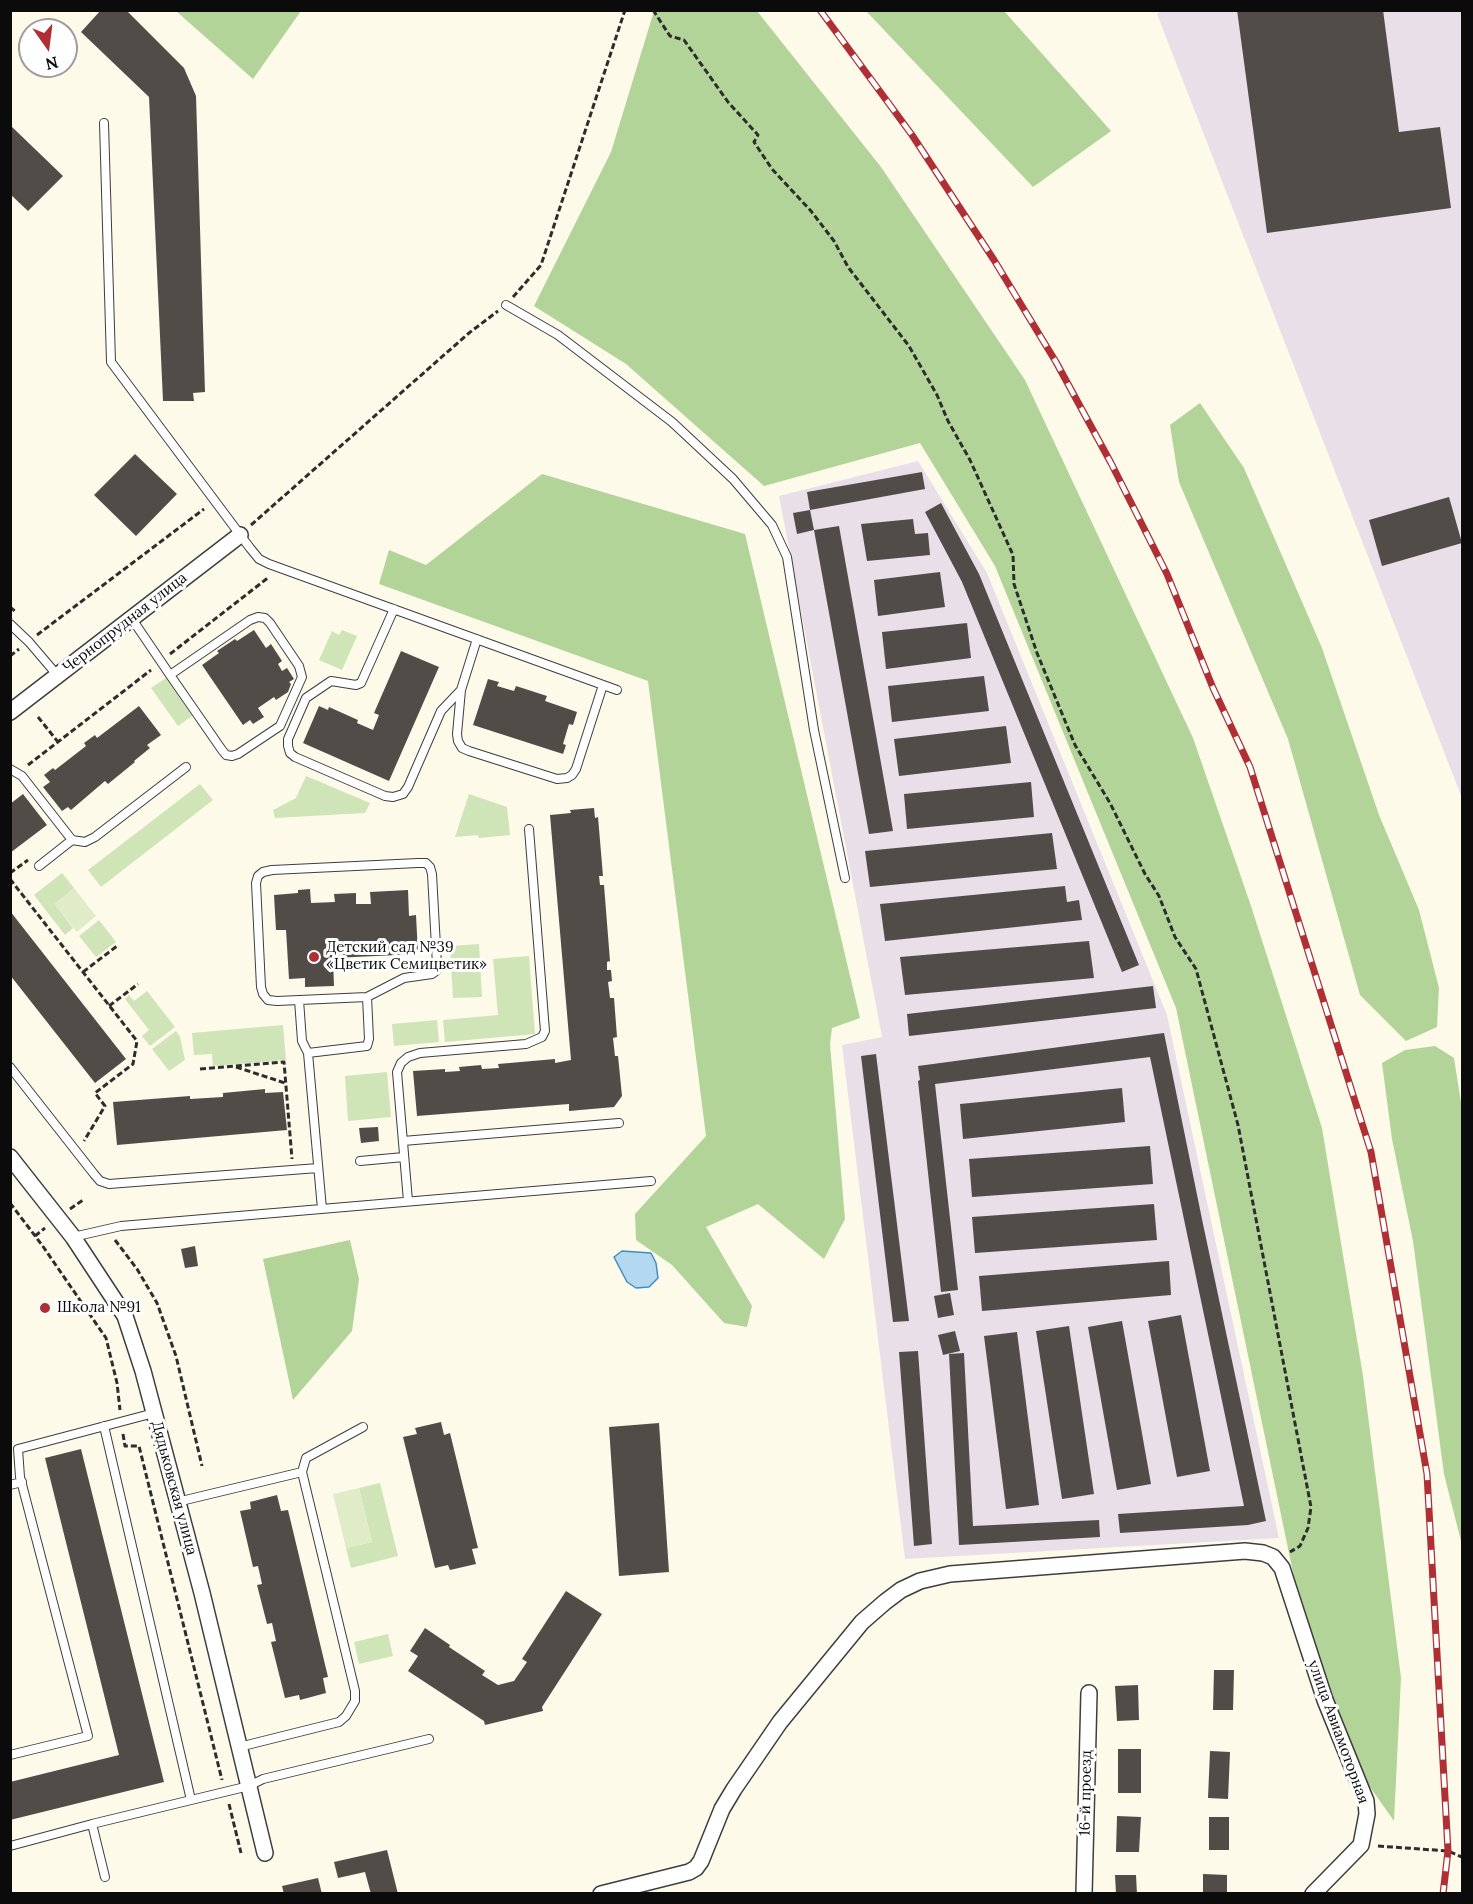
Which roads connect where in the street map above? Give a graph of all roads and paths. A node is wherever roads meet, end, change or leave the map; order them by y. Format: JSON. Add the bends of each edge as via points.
{"nodes":[{"id":1,"x":625,"y":10,"type":"edge"},
{"id":2,"x":654,"y":10,"type":"edge"},
{"id":3,"x":104,"y":123,"type":"dead end"},
{"id":4,"x":506,"y":305,"type":"junction"},
{"id":5,"x":214,"y":501,"type":"junction"},
{"id":6,"x":240,"y":535,"type":"junction"},
{"id":7,"x":280,"y":568,"type":"junction"},
{"id":8,"x":394,"y":609,"type":"junction"},
{"id":9,"x":132,"y":618,"type":"junction"},
{"id":10,"x":10,"y":624,"type":"edge"},
{"id":11,"x":36,"y":636,"type":"dead end"},
{"id":12,"x":477,"y":639,"type":"junction"},
{"id":13,"x":21,"y":647,"type":"dead end"},
{"id":14,"x":10,"y":656,"type":"edge"},
{"id":15,"x":161,"y":662,"type":"junction"},
{"id":16,"x":170,"y":675,"type":"junction"},
{"id":17,"x":57,"y":676,"type":"junction"},
{"id":18,"x":603,"y":685,"type":"junction"},
{"id":19,"x":461,"y":690,"type":"junction"},
{"id":20,"x":617,"y":690,"type":"dead end"},
{"id":21,"x":10,"y":712,"type":"edge"},
{"id":22,"x":38,"y":717,"type":"dead end"},
{"id":23,"x":58,"y":742,"type":"junction"},
{"id":24,"x":186,"y":767,"type":"dead end"},
{"id":25,"x":14,"y":772,"type":"edge"},
{"id":26,"x":529,"y":829,"type":"dead end"},
{"id":27,"x":72,"y":840,"type":"junction"},
{"id":28,"x":39,"y":866,"type":"dead end"},
{"id":29,"x":845,"y":878,"type":"dead end"},
{"id":30,"x":10,"y":879,"type":"edge"},
{"id":31,"x":117,"y":946,"type":"dead end"},
{"id":32,"x":83,"y":972,"type":"junction"},
{"id":33,"x":138,"y":984,"type":"dead end"},
{"id":34,"x":367,"y":997,"type":"junction"},
{"id":35,"x":299,"y":1000,"type":"junction"},
{"id":36,"x":110,"y":1006,"type":"junction"},
{"id":37,"x":308,"y":1053,"type":"junction"},
{"id":38,"x":233,"y":1066,"type":"junction"},
{"id":39,"x":10,"y":1067,"type":"edge"},
{"id":40,"x":200,"y":1069,"type":"dead end"},
{"id":41,"x":285,"y":1083,"type":"junction"},
{"id":42,"x":619,"y":1123,"type":"dead end"},
{"id":43,"x":403,"y":1142,"type":"junction"},
{"id":44,"x":77,"y":1153,"type":"junction"},
{"id":45,"x":10,"y":1157,"type":"edge"},
{"id":46,"x":404,"y":1157,"type":"junction"},
{"id":47,"x":360,"y":1161,"type":"dead end"},
{"id":48,"x":318,"y":1168,"type":"junction"},
{"id":49,"x":292,"y":1170,"type":"junction"},
{"id":50,"x":651,"y":1181,"type":"dead end"},
{"id":51,"x":83,"y":1200,"type":"dead end"},
{"id":52,"x":408,"y":1202,"type":"junction"},
{"id":53,"x":10,"y":1203,"type":"edge"},
{"id":54,"x":322,"y":1209,"type":"junction"},
{"id":55,"x":68,"y":1211,"type":"dead end"},
{"id":56,"x":52,"y":1224,"type":"dead end"},
{"id":57,"x":35,"y":1236,"type":"junction"},
{"id":58,"x":112,"y":1236,"type":"dead end"},
{"id":59,"x":73,"y":1237,"type":"junction"},
{"id":60,"x":154,"y":1413,"type":"junction"},
{"id":61,"x":121,"y":1422,"type":"junction"},
{"id":62,"x":104,"y":1426,"type":"junction"},
{"id":63,"x":363,"y":1427,"type":"dead end"},
{"id":64,"x":202,"y":1466,"type":"dead end"},
{"id":65,"x":302,"y":1472,"type":"junction"},
{"id":66,"x":22,"y":1482,"type":"junction"},
{"id":67,"x":10,"y":1485,"type":"edge"},
{"id":68,"x":177,"y":1502,"type":"junction"},
{"id":69,"x":1273,"y":1557,"type":"junction"},
{"id":70,"x":1089,"y":1693,"type":"dead end"},
{"id":71,"x":429,"y":1739,"type":"dead end"},
{"id":72,"x":239,"y":1747,"type":"junction"},
{"id":73,"x":10,"y":1755,"type":"edge"},
{"id":74,"x":249,"y":1786,"type":"junction"},
{"id":75,"x":225,"y":1792,"type":"junction"},
{"id":76,"x":191,"y":1800,"type":"junction"},
{"id":77,"x":92,"y":1824,"type":"junction"},
{"id":78,"x":1361,"y":1845,"type":"junction"},
{"id":79,"x":10,"y":1846,"type":"edge"},
{"id":80,"x":241,"y":1853,"type":"dead end"},
{"id":81,"x":265,"y":1853,"type":"dead end"},
{"id":82,"x":1462,"y":1857,"type":"edge"},
{"id":83,"x":105,"y":1877,"type":"dead end"},
{"id":84,"x":601,"y":1893,"type":"edge"},
{"id":85,"x":1084,"y":1893,"type":"edge"},
{"id":86,"x":1314,"y":1893,"type":"edge"}],
"edges":[{"from":1,"to":4,"type":"path","via":[[541,265]]},
{"from":2,"to":69,"type":"path","via":[[670,36],[684,40],[728,102],[758,135],[754,142],[772,169],[834,241],[848,267],[909,346],[937,395],[1013,555],[1014,584],[1076,745],[1159,896],[1175,937],[1196,969],[1238,1125],[1311,1507],[1300,1545]]},
{"from":3,"to":5,"type":"lane","via":[[111,362]]},
{"from":4,"to":6,"type":"path","via":[[469,333]]},
{"from":4,"to":29,"type":"lane","via":[[558,334],[672,422],[733,479],[772,525],[787,556],[814,730]]},
{"from":5,"to":6,"type":"lane"},
{"from":5,"to":11,"type":"path"},
{"from":6,"to":7,"type":"lane","via":[[259,558]]},
{"from":6,"to":9,"type":"street","name":"Чернопрудная улица"},
{"from":7,"to":8,"type":"lane"},
{"from":7,"to":15,"type":"path"},
{"from":8,"to":12,"type":"lane"},
{"from":8,"to":19,"type":"lane","via":[[361,683],[331,681],[306,698],[288,739],[290,753],[385,796],[403,794],[441,711]]},
{"from":9,"to":15,"type":"lane"},
{"from":9,"to":17,"type":"street","name":"Чернопрудная улица"},
{"from":10,"to":17,"type":"lane"},
{"from":12,"to":18,"type":"lane"},
{"from":12,"to":19,"type":"lane"},
{"from":13,"to":14,"type":"path"},
{"from":15,"to":16,"type":"lane"},
{"from":15,"to":23,"type":"path"},
{"from":16,"to":16,"type":"lane","via":[[222,750],[232,756],[280,726],[302,677],[299,666],[270,623],[258,617]]},
{"from":17,"to":21,"type":"street","name":"Чернопрудная улица"},
{"from":18,"to":19,"type":"lane","via":[[576,769],[567,778],[557,779],[462,748],[457,734]]},
{"from":18,"to":20,"type":"lane"},
{"from":22,"to":23,"type":"path"},
{"from":23,"to":25,"type":"path"},
{"from":24,"to":27,"type":"lane","via":[[95,837],[85,842]]},
{"from":25,"to":27,"type":"lane","via":[[22,776]]},
{"from":26,"to":43,"type":"lane","via":[[545,1031],[542,1037],[526,1044],[408,1057],[397,1072]]},
{"from":27,"to":28,"type":"lane"},
{"from":30,"to":32,"type":"path"},
{"from":31,"to":32,"type":"path"},
{"from":32,"to":36,"type":"path"},
{"from":33,"to":36,"type":"path"},
{"from":34,"to":35,"type":"lane"},
{"from":34,"to":35,"type":"lane","via":[[404,978],[436,971],[432,874],[426,863],[272,870],[258,876],[263,994],[268,1000]]},
{"from":34,"to":37,"type":"lane","via":[[367,1046]]},
{"from":35,"to":37,"type":"lane","via":[[302,1041]]},
{"from":36,"to":44,"type":"path","via":[[136,1041],[132,1064],[95,1093],[105,1106]]},
{"from":37,"to":48,"type":"lane"},
{"from":38,"to":40,"type":"path"},
{"from":38,"to":41,"type":"path"},
{"from":38,"to":41,"type":"path","via":[[284,1062]]},
{"from":39,"to":44,"type":"lane"},
{"from":41,"to":49,"type":"path"},
{"from":42,"to":43,"type":"lane"},
{"from":43,"to":46,"type":"lane"},
{"from":44,"to":49,"type":"lane","via":[[100,1181],[109,1184]]},
{"from":45,"to":59,"type":"street","name":"Дядьковская улица"},
{"from":46,"to":47,"type":"lane"},
{"from":46,"to":52,"type":"lane"},
{"from":48,"to":49,"type":"lane"},
{"from":48,"to":54,"type":"lane"},
{"from":50,"to":52,"type":"lane"},
{"from":51,"to":55,"type":"path"},
{"from":52,"to":54,"type":"lane"},
{"from":53,"to":57,"type":"path"},
{"from":54,"to":59,"type":"lane","via":[[121,1226]]},
{"from":56,"to":57,"type":"path"},
{"from":57,"to":61,"type":"path","via":[[106,1338]]},
{"from":58,"to":64,"type":"path","via":[[158,1303],[176,1356]]},
{"from":59,"to":60,"type":"street","name":"Дядьковская улица","via":[[125,1316]]},
{"from":60,"to":61,"type":"lane"},
{"from":60,"to":68,"type":"street","name":"Дядьковская улица"},
{"from":61,"to":62,"type":"lane"},
{"from":61,"to":75,"type":"path","via":[[125,1446],[139,1446]]},
{"from":62,"to":66,"type":"lane","via":[[18,1449]]},
{"from":62,"to":76,"type":"lane"},
{"from":63,"to":65,"type":"lane","via":[[306,1458]]},
{"from":65,"to":68,"type":"lane"},
{"from":65,"to":72,"type":"lane","via":[[355,1701],[339,1722]]},
{"from":66,"to":67,"type":"lane"},
{"from":66,"to":73,"type":"lane","via":[[88,1736]]},
{"from":68,"to":72,"type":"street","name":"Дядьковская улица"},
{"from":69,"to":78,"type":"street","name":"улица Авиамоторная","via":[[1282,1568],[1325,1700],[1366,1801]]},
{"from":69,"to":84,"type":"street","via":[[1245,1551],[950,1574],[902,1590],[862,1622],[780,1722],[722,1809],[696,1868]]},
{"from":70,"to":85,"type":"street","name":"16-й проезд"},
{"from":71,"to":74,"type":"lane","via":[[263,1779]]},
{"from":72,"to":74,"type":"street","name":"Дядьковская улица"},
{"from":74,"to":75,"type":"lane"},
{"from":74,"to":81,"type":"street","name":"Дядьковская улица"},
{"from":75,"to":76,"type":"lane"},
{"from":75,"to":80,"type":"path"},
{"from":76,"to":77,"type":"lane"},
{"from":77,"to":79,"type":"lane"},
{"from":77,"to":83,"type":"lane"},
{"from":78,"to":82,"type":"path","via":[[1448,1851]]},
{"from":78,"to":86,"type":"street"}]}
